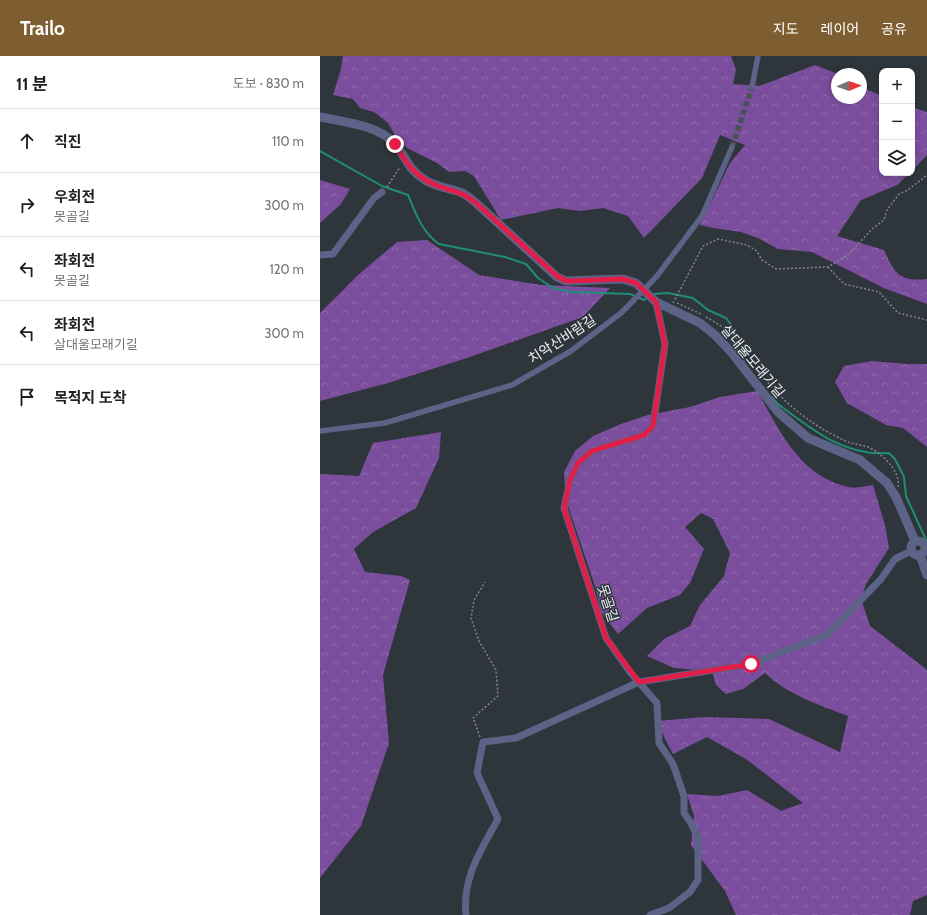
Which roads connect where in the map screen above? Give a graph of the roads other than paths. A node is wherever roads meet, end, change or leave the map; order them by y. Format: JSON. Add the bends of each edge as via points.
{"nodes":[{"id":1,"x":758,"y":56,"type":"edge"},
{"id":2,"x":752,"y":87,"type":"tunnel mouth"},
{"id":3,"x":320,"y":117,"type":"edge"},
{"id":4,"x":732,"y":147,"type":"tunnel mouth"},
{"id":5,"x":382,"y":192,"type":"dead end"},
{"id":6,"x":320,"y":255,"type":"edge"},
{"id":7,"x":654,"y":300,"type":"junction"},
{"id":8,"x":320,"y":431,"type":"edge"},
{"id":9,"x":915,"y":541,"type":"junction"},
{"id":10,"x":926,"y":544,"type":"edge"},
{"id":11,"x":911,"y":551,"type":"junction"},
{"id":12,"x":920,"y":555,"type":"junction"},
{"id":13,"x":927,"y":574,"type":"edge"},
{"id":14,"x":639,"y":682,"type":"junction"},
{"id":15,"x":466,"y":915,"type":"edge"},
{"id":16,"x":650,"y":915,"type":"edge"}],
"edges":[{"from":1,"to":2,"type":"street"},
{"from":3,"to":7,"type":"street","name":"살대울모래기길","via":[[385,135],[395,144],[411,170],[427,181],[462,192],[557,276],[566,281],[623,279],[636,283]]},
{"from":4,"to":8,"type":"street","name":"치악산바람길","bridge":true,"via":[[702,216],[657,276],[621,313],[571,351],[512,385],[385,423]]},
{"from":5,"to":6,"type":"street","via":[[374,198],[333,254]]},
{"from":7,"to":9,"type":"street","name":"살대울모래기길","via":[[700,323],[715,335],[778,412],[808,438],[860,460],[887,482]]},
{"from":7,"to":14,"type":"street","name":"못골길","via":[[665,344],[653,426],[644,435],[592,451],[578,463],[570,480],[564,508],[606,638]]},
{"from":9,"to":10,"type":"street"},
{"from":9,"to":11,"type":"street","via":[[910,546]]},
{"from":10,"to":12,"type":"street"},
{"from":11,"to":12,"type":"street","via":[[915,555]]},
{"from":11,"to":14,"type":"street","via":[[895,558],[881,579],[827,635],[751,664]]},
{"from":12,"to":13,"type":"street"},
{"from":14,"to":15,"type":"street","via":[[516,738],[483,742],[477,773],[498,819],[468,879]]},
{"from":14,"to":16,"type":"street","name":"못골길","via":[[657,703],[659,743],[673,764],[684,796],[684,813],[698,838],[698,880],[690,892],[669,908]]}]}
